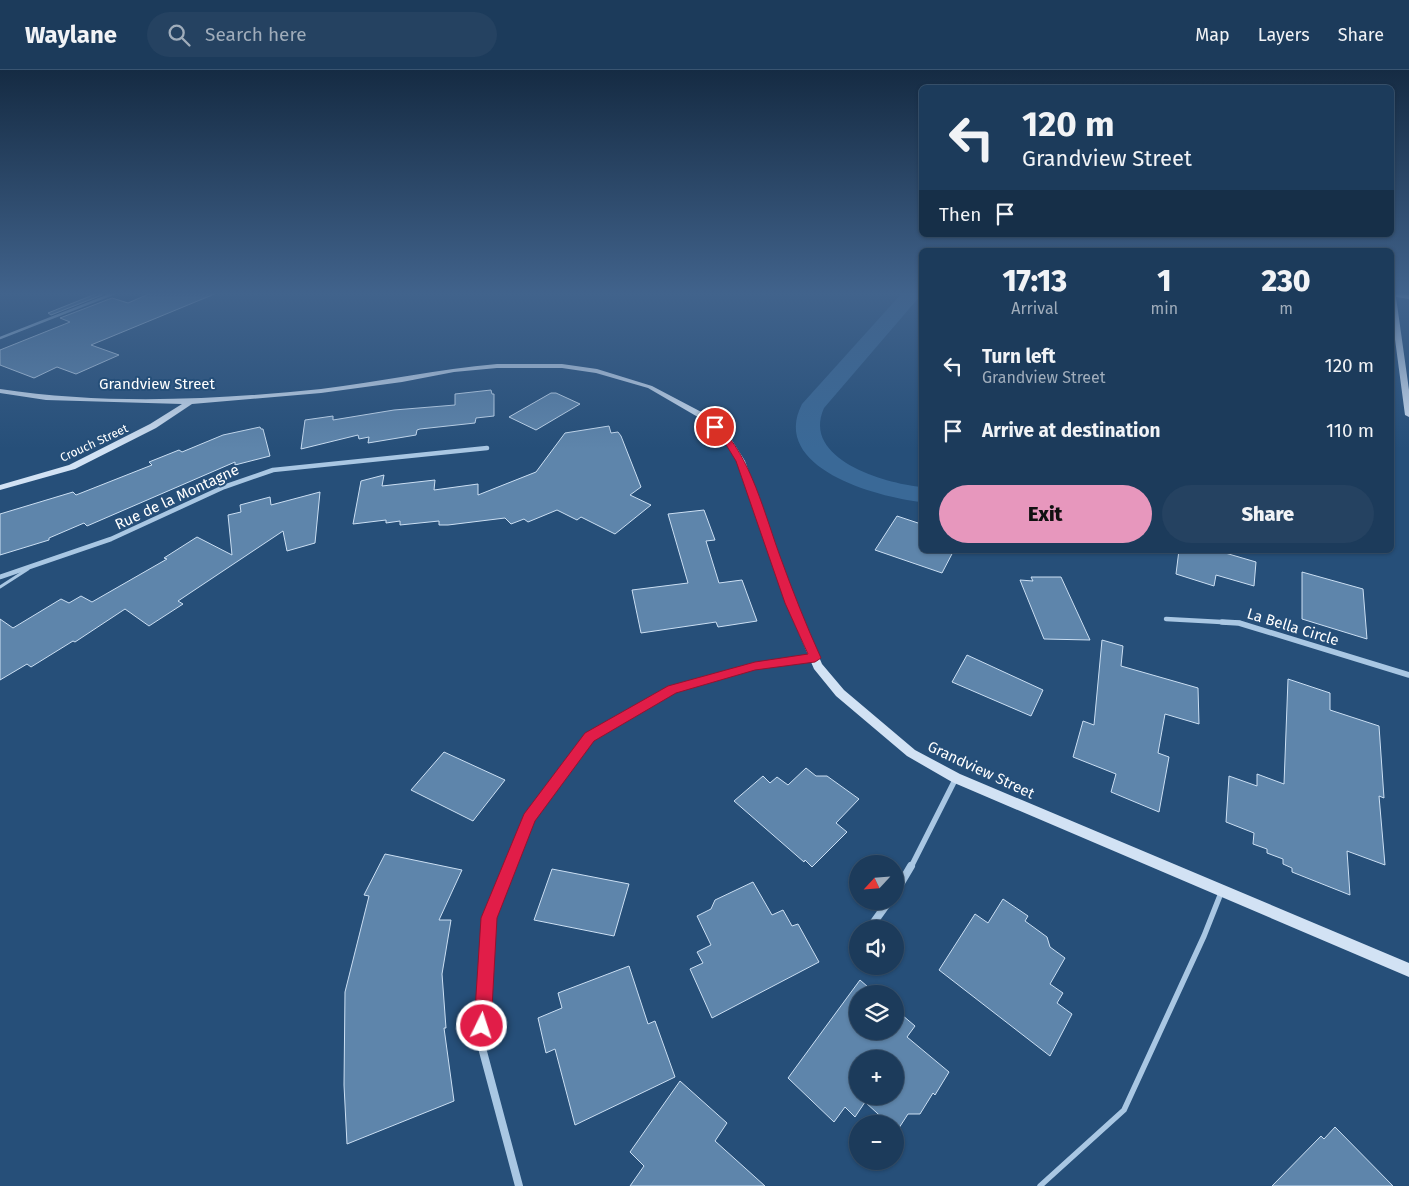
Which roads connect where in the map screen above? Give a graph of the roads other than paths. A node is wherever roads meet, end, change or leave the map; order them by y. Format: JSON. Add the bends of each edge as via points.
{"nodes":[{"id":1,"x":1399,"y":345,"type":"edge"},
{"id":2,"x":0,"y":391,"type":"edge"},
{"id":3,"x":190,"y":402,"type":"junction"},
{"id":4,"x":1409,"y":415,"type":"edge"},
{"id":5,"x":487,"y":448,"type":"dead end"},
{"id":6,"x":0,"y":488,"type":"edge"},
{"id":7,"x":29,"y":568,"type":"junction"},
{"id":8,"x":0,"y":576,"type":"edge"},
{"id":9,"x":0,"y":587,"type":"edge"},
{"id":10,"x":1166,"y":618,"type":"dead end"},
{"id":11,"x":815,"y":658,"type":"junction"},
{"id":12,"x":1409,"y":675,"type":"edge"},
{"id":13,"x":956,"y":778,"type":"junction"},
{"id":14,"x":904,"y":880,"type":"edge"},
{"id":15,"x":1222,"y":891,"type":"junction"},
{"id":16,"x":1409,"y":970,"type":"edge"},
{"id":17,"x":520,"y":1186,"type":"edge"},
{"id":18,"x":1040,"y":1186,"type":"edge"}],
"edges":[{"from":1,"to":4,"type":"main road"},
{"from":2,"to":3,"type":"main road","name":"Grandview Street","via":[[46,398]]},
{"from":3,"to":6,"type":"main road","name":"Crouch Street","via":[[153,426],[72,467]]},
{"from":3,"to":11,"type":"main road","name":"Grandview Street","via":[[321,391],[497,366],[562,366],[597,371],[650,387],[706,418],[725,436],[741,461],[791,603]]},
{"from":5,"to":7,"type":"street","name":"Rue de la Montagne","via":[[273,470],[252,475],[216,488],[111,540]]},
{"from":7,"to":8,"type":"street","name":"Rue de la Montagne"},
{"from":7,"to":9,"type":"lane"},
{"from":10,"to":12,"type":"street","name":"La Bella Circle","via":[[1239,623]]},
{"from":11,"to":13,"type":"main road","name":"Grandview Street","via":[[840,693],[911,753]]},
{"from":11,"to":17,"type":"street","via":[[755,666],[672,690],[590,737],[529,818],[489,918],[481,1044]]},
{"from":13,"to":14,"type":"street"},
{"from":13,"to":15,"type":"main road","name":"Grandview Street"},
{"from":15,"to":16,"type":"main road","name":"Grandview Street"},
{"from":15,"to":18,"type":"lane","via":[[1124,1110]]}]}
